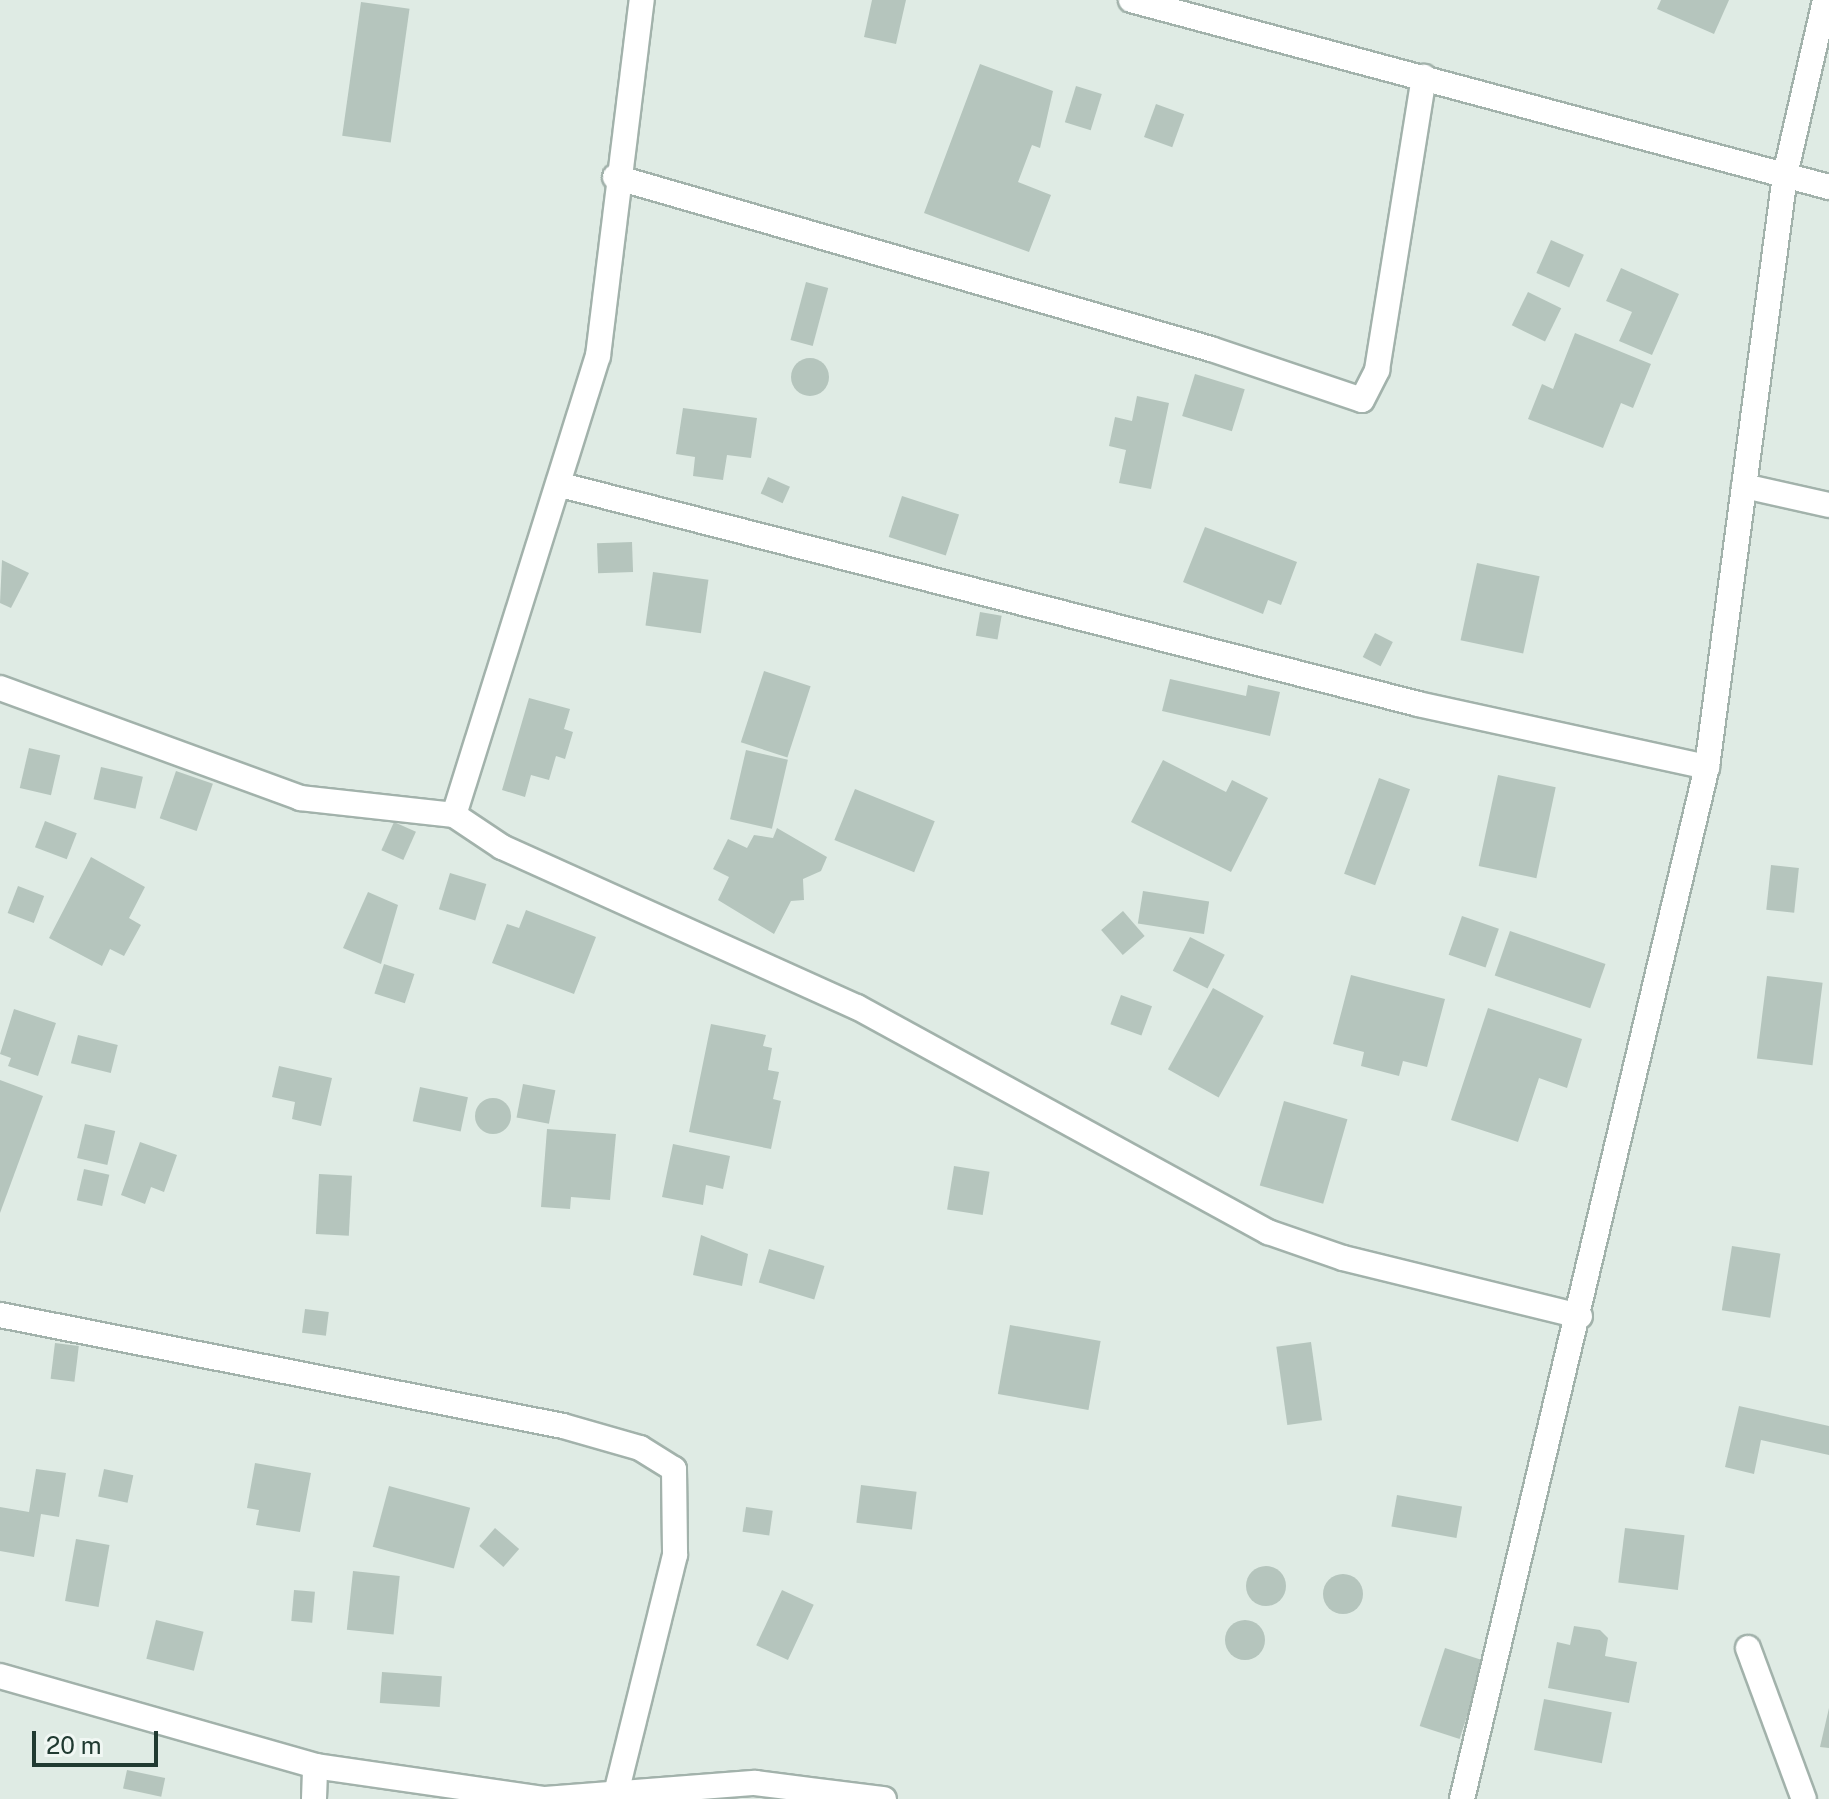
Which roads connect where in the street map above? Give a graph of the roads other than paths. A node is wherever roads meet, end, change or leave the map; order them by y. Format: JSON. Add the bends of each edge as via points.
{"nodes":[{"id":1,"x":642,"y":0,"type":"edge"},
{"id":2,"x":1131,"y":0,"type":"edge"},
{"id":3,"x":1825,"y":0,"type":"edge"},
{"id":4,"x":1424,"y":77,"type":"junction"},
{"id":5,"x":1785,"y":175,"type":"junction"},
{"id":6,"x":615,"y":177,"type":"junction"},
{"id":7,"x":1829,"y":187,"type":"edge"},
{"id":8,"x":561,"y":485,"type":"junction"},
{"id":9,"x":1744,"y":486,"type":"junction"},
{"id":10,"x":1829,"y":505,"type":"edge"},
{"id":11,"x":0,"y":688,"type":"edge"},
{"id":12,"x":1707,"y":767,"type":"junction"},
{"id":13,"x":454,"y":815,"type":"junction"},
{"id":14,"x":0,"y":1315,"type":"edge"},
{"id":15,"x":1580,"y":1316,"type":"junction"},
{"id":16,"x":1748,"y":1648,"type":"dead end"},
{"id":17,"x":0,"y":1676,"type":"edge"},
{"id":18,"x":315,"y":1766,"type":"junction"},
{"id":19,"x":753,"y":1791,"type":"edge"},
{"id":20,"x":615,"y":1797,"type":"junction"},
{"id":21,"x":314,"y":1799,"type":"edge"},
{"id":22,"x":884,"y":1799,"type":"edge"},
{"id":23,"x":1462,"y":1799,"type":"edge"},
{"id":24,"x":1804,"y":1799,"type":"edge"}],
"edges":[{"from":1,"to":6,"type":"street"},
{"from":2,"to":4,"type":"street"},
{"from":3,"to":5,"type":"street"},
{"from":4,"to":5,"type":"street"},
{"from":4,"to":6,"type":"street","via":[[1377,370],[1362,400]]},
{"from":5,"to":7,"type":"street"},
{"from":5,"to":9,"type":"street"},
{"from":6,"to":8,"type":"street","via":[[598,356]]},
{"from":8,"to":12,"type":"street","via":[[1418,704]]},
{"from":8,"to":13,"type":"street"},
{"from":9,"to":10,"type":"street"},
{"from":9,"to":12,"type":"street"},
{"from":11,"to":13,"type":"street","via":[[300,798]]},
{"from":12,"to":15,"type":"street"},
{"from":13,"to":15,"type":"street","via":[[502,847],[857,1007],[1268,1232],[1343,1258]]},
{"from":14,"to":20,"type":"street","via":[[563,1426],[640,1448],[674,1469],[675,1555]]},
{"from":15,"to":23,"type":"street"},
{"from":16,"to":24,"type":"street"},
{"from":17,"to":18,"type":"street"},
{"from":18,"to":20,"type":"street","via":[[545,1799]]},
{"from":18,"to":21,"type":"street"},
{"from":19,"to":20,"type":"street"},
{"from":19,"to":22,"type":"street"}]}
